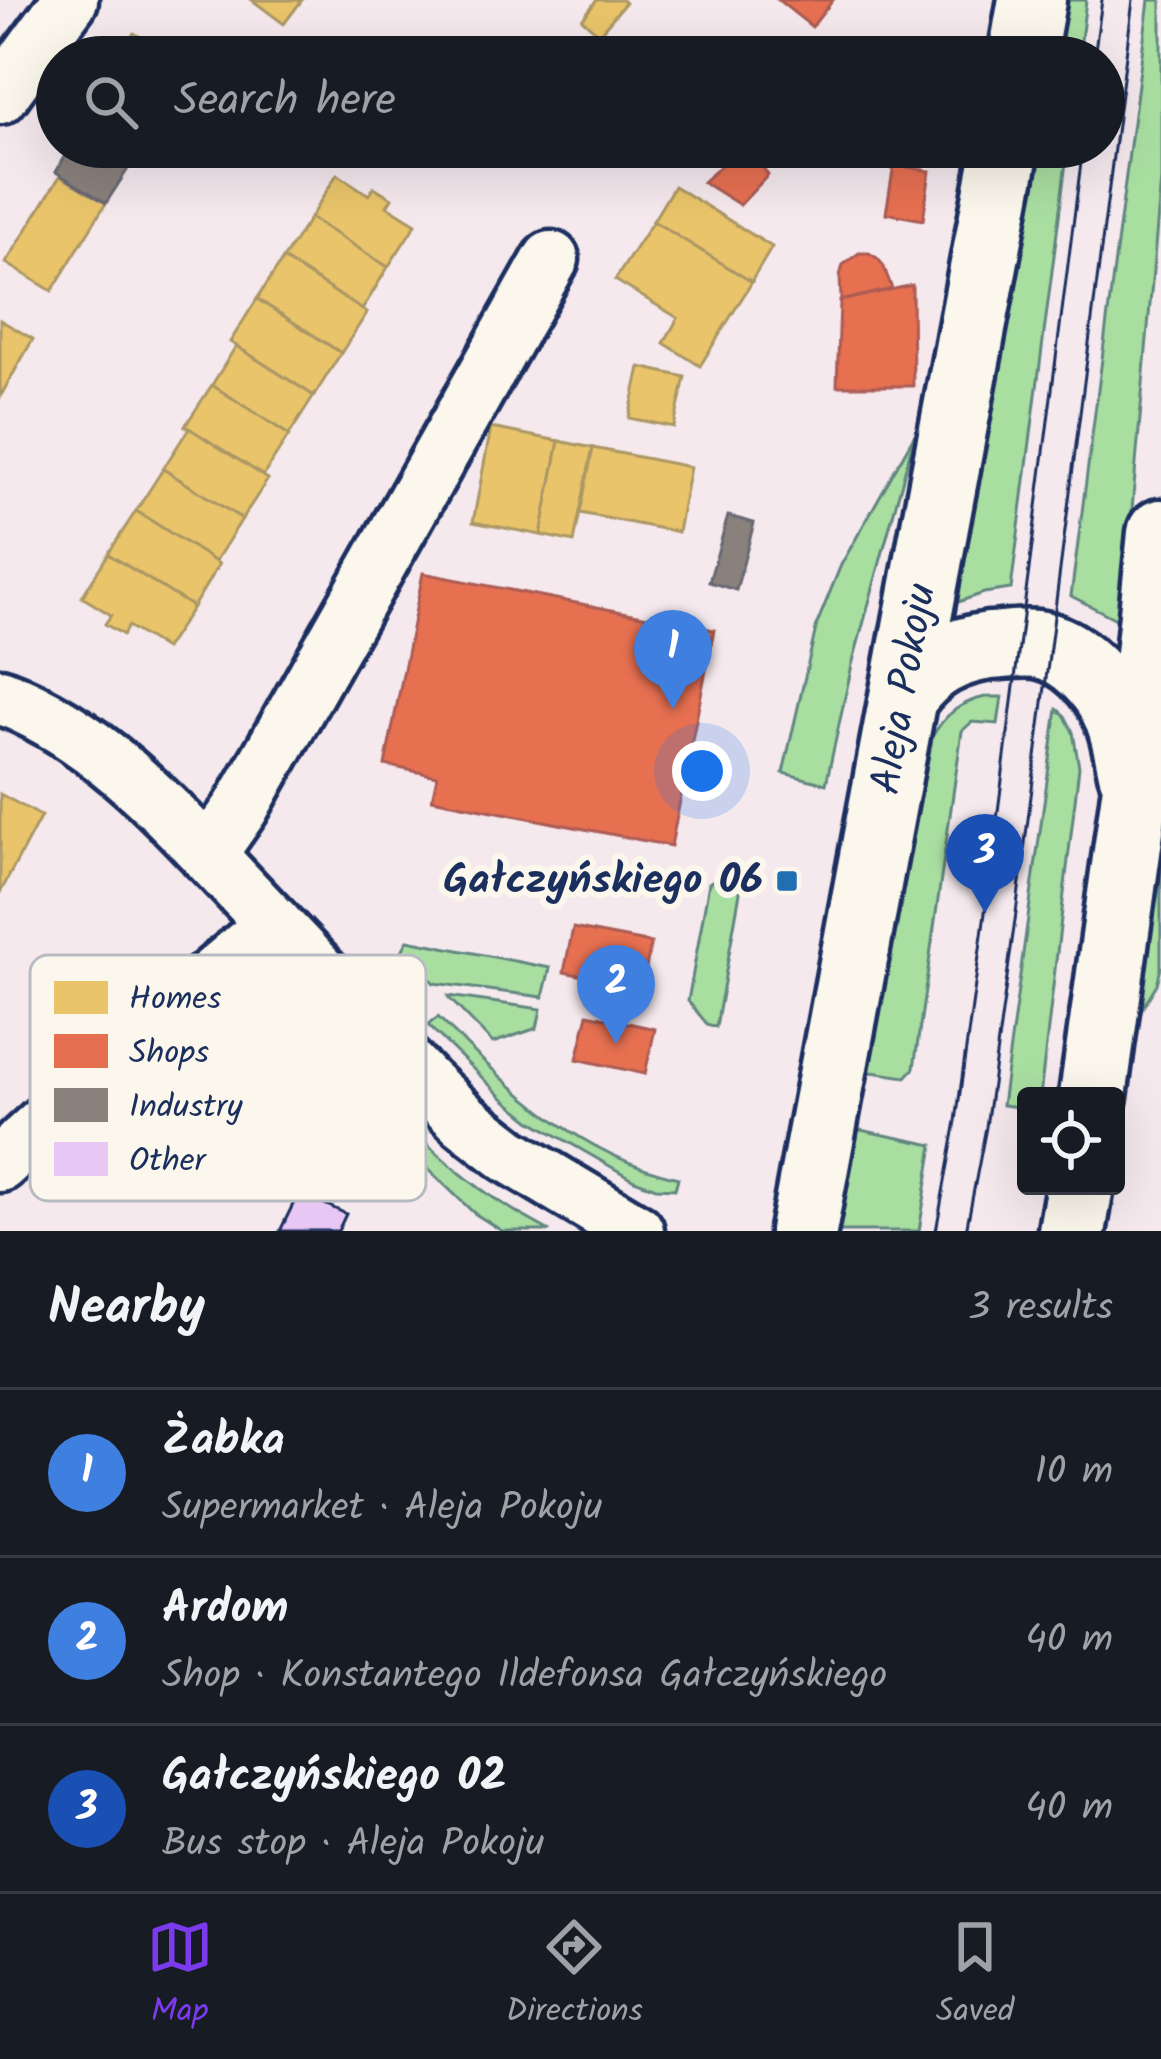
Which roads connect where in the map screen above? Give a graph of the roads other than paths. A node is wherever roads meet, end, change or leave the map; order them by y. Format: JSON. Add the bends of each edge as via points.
{"nodes":[{"id":1,"x":70,"y":0,"type":"edge"},
{"id":2,"x":1032,"y":0,"type":"edge"},
{"id":3,"x":44,"y":36,"type":"edge"},
{"id":4,"x":1026,"y":36,"type":"edge"},
{"id":5,"x":36,"y":47,"type":"edge"},
{"id":6,"x":0,"y":96,"type":"edge"},
{"id":7,"x":1002,"y":168,"type":"edge"},
{"id":8,"x":551,"y":259,"type":"dead end"},
{"id":9,"x":1161,"y":533,"type":"edge"},
{"id":10,"x":0,"y":696,"type":"edge"},
{"id":11,"x":904,"y":696,"type":"junction"},
{"id":12,"x":1136,"y":787,"type":"junction"},
{"id":13,"x":208,"y":855,"type":"junction"},
{"id":14,"x":274,"y":925,"type":"junction"},
{"id":15,"x":238,"y":955,"type":"edge"},
{"id":16,"x":303,"y":955,"type":"edge"},
{"id":17,"x":426,"y":1084,"type":"edge"},
{"id":18,"x":1095,"y":1087,"type":"edge"},
{"id":19,"x":30,"y":1136,"type":"edge"},
{"id":20,"x":0,"y":1164,"type":"edge"},
{"id":21,"x":1078,"y":1195,"type":"edge"},
{"id":22,"x":636,"y":1231,"type":"edge"},
{"id":23,"x":803,"y":1231,"type":"edge"},
{"id":24,"x":1072,"y":1231,"type":"edge"}],
"edges":[{"from":1,"to":3,"type":"street"},
{"from":2,"to":4,"type":"main road"},
{"from":5,"to":6,"type":"street"},
{"from":7,"to":11,"type":"main road","name":"Aleja Pokoju"},
{"from":8,"to":13,"type":"street"},
{"from":9,"to":12,"type":"main road"},
{"from":10,"to":13,"type":"street","via":[[83,740]]},
{"from":11,"to":12,"type":"main road","via":[[930,667],[960,652],[1051,647],[1084,669],[1118,715]]},
{"from":11,"to":23,"type":"main road","name":"Aleja Pokoju"},
{"from":12,"to":18,"type":"main road"},
{"from":13,"to":14,"type":"street"},
{"from":14,"to":15,"type":"street"},
{"from":14,"to":16,"type":"street"},
{"from":17,"to":22,"type":"street","via":[[542,1176]]},
{"from":19,"to":20,"type":"street"},
{"from":21,"to":24,"type":"main road"}]}
